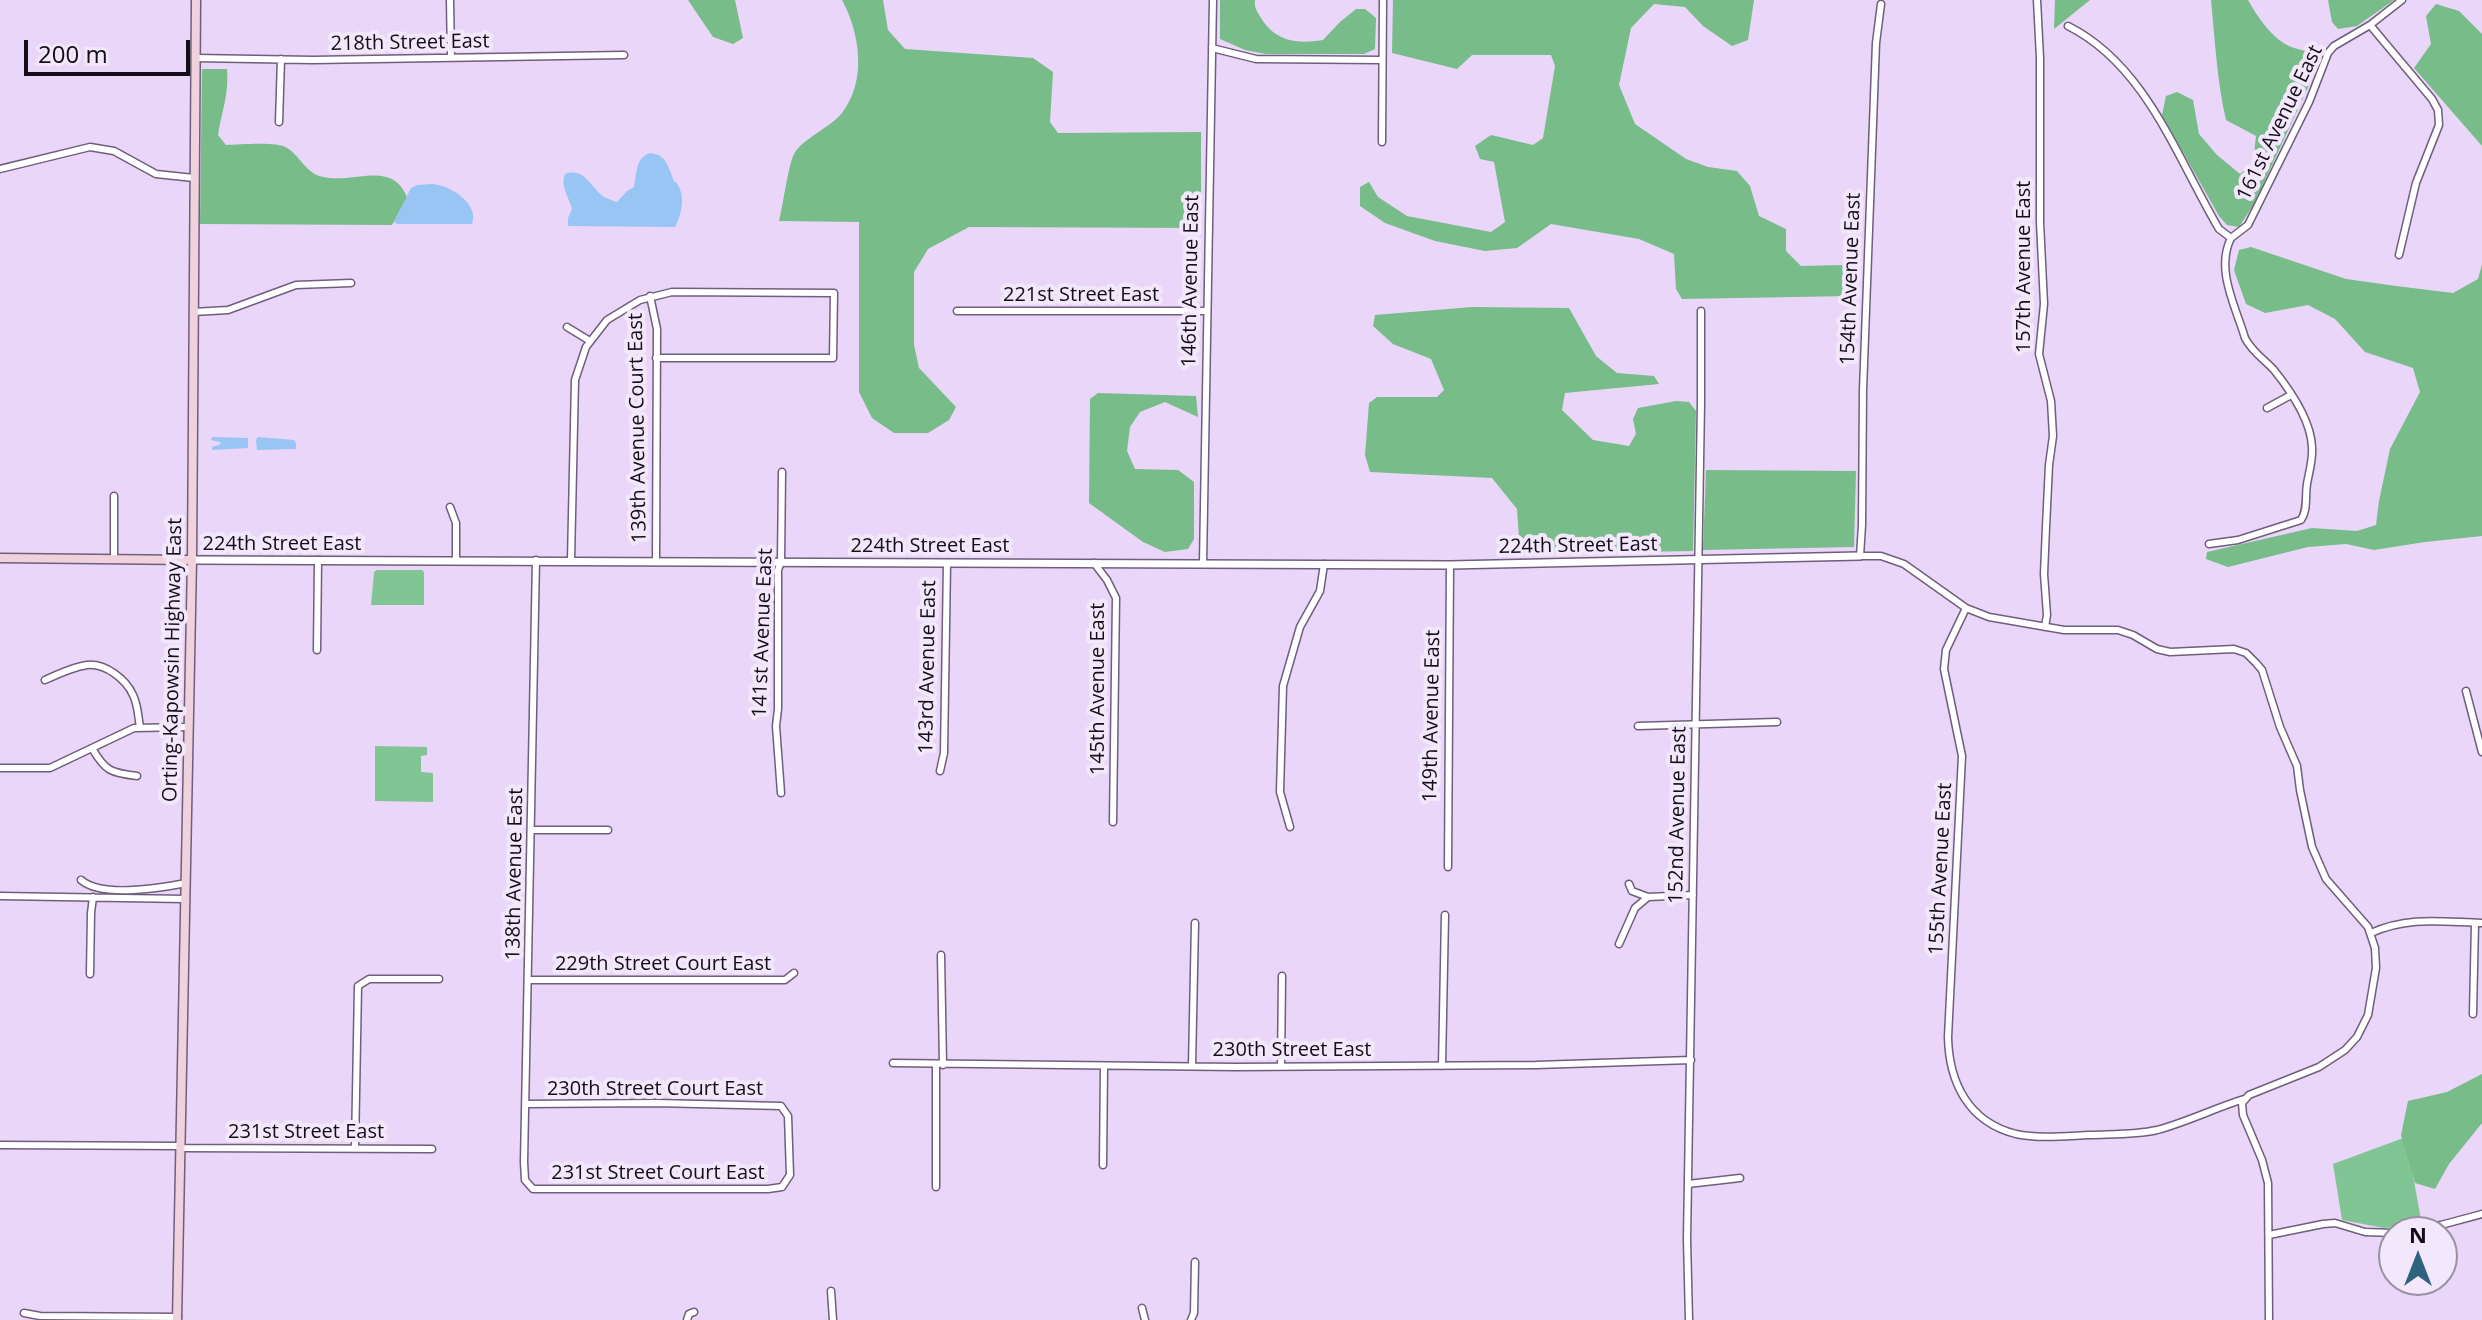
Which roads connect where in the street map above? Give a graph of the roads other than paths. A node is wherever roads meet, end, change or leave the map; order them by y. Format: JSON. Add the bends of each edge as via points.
{"nodes":[{"id":1,"x":196,"y":0,"type":"edge"},
{"id":2,"x":450,"y":0,"type":"edge"},
{"id":3,"x":1213,"y":0,"type":"edge"},
{"id":4,"x":1383,"y":0,"type":"edge"},
{"id":5,"x":2037,"y":0,"type":"edge"},
{"id":6,"x":2402,"y":0,"type":"edge"},
{"id":7,"x":1881,"y":4,"type":"dead end"},
{"id":8,"x":2370,"y":25,"type":"junction"},
{"id":9,"x":2068,"y":26,"type":"dead end"},
{"id":10,"x":1212,"y":48,"type":"junction"},
{"id":11,"x":624,"y":55,"type":"dead end"},
{"id":12,"x":195,"y":58,"type":"junction"},
{"id":13,"x":451,"y":58,"type":"junction"},
{"id":14,"x":281,"y":59,"type":"junction"},
{"id":15,"x":1382,"y":60,"type":"junction"},
{"id":16,"x":279,"y":122,"type":"dead end"},
{"id":17,"x":1382,"y":142,"type":"dead end"},
{"id":18,"x":0,"y":169,"type":"edge"},
{"id":19,"x":194,"y":178,"type":"junction"},
{"id":20,"x":2231,"y":238,"type":"junction"},
{"id":21,"x":2399,"y":255,"type":"dead end"},
{"id":22,"x":351,"y":283,"type":"dead end"},
{"id":23,"x":650,"y":296,"type":"junction"},
{"id":24,"x":957,"y":311,"type":"dead end"},
{"id":25,"x":1206,"y":311,"type":"junction"},
{"id":26,"x":1701,"y":311,"type":"dead end"},
{"id":27,"x":193,"y":312,"type":"junction"},
{"id":28,"x":567,"y":327,"type":"dead end"},
{"id":29,"x":590,"y":341,"type":"junction"},
{"id":30,"x":656,"y":358,"type":"junction"},
{"id":31,"x":2291,"y":395,"type":"junction"},
{"id":32,"x":2267,"y":408,"type":"dead end"},
{"id":33,"x":782,"y":472,"type":"dead end"},
{"id":34,"x":114,"y":496,"type":"dead end"},
{"id":35,"x":450,"y":507,"type":"dead end"},
{"id":36,"x":2209,"y":544,"type":"dead end"},
{"id":37,"x":1860,"y":556,"type":"junction"},
{"id":38,"x":0,"y":558,"type":"edge"},
{"id":39,"x":114,"y":559,"type":"junction"},
{"id":40,"x":1698,"y":559,"type":"junction"},
{"id":41,"x":192,"y":560,"type":"junction"},
{"id":42,"x":318,"y":560,"type":"junction"},
{"id":43,"x":456,"y":560,"type":"junction"},
{"id":44,"x":536,"y":560,"type":"junction"},
{"id":45,"x":571,"y":560,"type":"junction"},
{"id":46,"x":656,"y":561,"type":"junction"},
{"id":47,"x":781,"y":562,"type":"junction"},
{"id":48,"x":947,"y":563,"type":"junction"},
{"id":49,"x":1094,"y":563,"type":"junction"},
{"id":50,"x":1203,"y":563,"type":"junction"},
{"id":51,"x":1324,"y":564,"type":"junction"},
{"id":52,"x":1450,"y":565,"type":"junction"},
{"id":53,"x":1966,"y":608,"type":"junction"},
{"id":54,"x":2045,"y":627,"type":"junction"},
{"id":55,"x":317,"y":650,"type":"dead end"},
{"id":56,"x":45,"y":680,"type":"dead end"},
{"id":57,"x":2466,"y":691,"type":"dead end"},
{"id":58,"x":1777,"y":722,"type":"dead end"},
{"id":59,"x":1695,"y":724,"type":"junction"},
{"id":60,"x":1638,"y":726,"type":"dead end"},
{"id":61,"x":140,"y":727,"type":"junction"},
{"id":62,"x":189,"y":727,"type":"junction"},
{"id":63,"x":92,"y":748,"type":"junction"},
{"id":64,"x":2482,"y":752,"type":"edge"},
{"id":65,"x":0,"y":768,"type":"edge"},
{"id":66,"x":940,"y":771,"type":"dead end"},
{"id":67,"x":137,"y":776,"type":"dead end"},
{"id":68,"x":781,"y":793,"type":"dead end"},
{"id":69,"x":1113,"y":822,"type":"dead end"},
{"id":70,"x":1290,"y":827,"type":"dead end"},
{"id":71,"x":532,"y":830,"type":"junction"},
{"id":72,"x":608,"y":830,"type":"dead end"},
{"id":73,"x":1448,"y":867,"type":"dead end"},
{"id":74,"x":81,"y":880,"type":"dead end"},
{"id":75,"x":186,"y":883,"type":"junction"},
{"id":76,"x":1693,"y":895,"type":"junction"},
{"id":77,"x":0,"y":896,"type":"edge"},
{"id":78,"x":93,"y":897,"type":"junction"},
{"id":79,"x":1648,"y":897,"type":"junction"},
{"id":80,"x":185,"y":899,"type":"junction"},
{"id":81,"x":1638,"y":904,"type":"junction"},
{"id":82,"x":1445,"y":915,"type":"dead end"},
{"id":83,"x":1195,"y":923,"type":"dead end"},
{"id":84,"x":2479,"y":923,"type":"edge"},
{"id":85,"x":2371,"y":933,"type":"junction"},
{"id":86,"x":1619,"y":944,"type":"dead end"},
{"id":87,"x":941,"y":955,"type":"dead end"},
{"id":88,"x":794,"y":973,"type":"dead end"},
{"id":89,"x":90,"y":974,"type":"dead end"},
{"id":90,"x":1282,"y":976,"type":"dead end"},
{"id":91,"x":439,"y":979,"type":"dead end"},
{"id":92,"x":529,"y":980,"type":"junction"},
{"id":93,"x":2473,"y":1014,"type":"dead end"},
{"id":94,"x":1691,"y":1060,"type":"junction"},
{"id":95,"x":893,"y":1063,"type":"dead end"},
{"id":96,"x":940,"y":1065,"type":"junction"},
{"id":97,"x":1104,"y":1066,"type":"junction"},
{"id":98,"x":1192,"y":1066,"type":"junction"},
{"id":99,"x":1281,"y":1066,"type":"junction"},
{"id":100,"x":1442,"y":1066,"type":"junction"},
{"id":101,"x":2244,"y":1099,"type":"junction"},
{"id":102,"x":526,"y":1104,"type":"junction"},
{"id":103,"x":0,"y":1145,"type":"edge"},
{"id":104,"x":181,"y":1147,"type":"junction"},
{"id":105,"x":355,"y":1148,"type":"junction"},
{"id":106,"x":432,"y":1149,"type":"dead end"},
{"id":107,"x":1103,"y":1165,"type":"dead end"},
{"id":108,"x":1740,"y":1178,"type":"dead end"},
{"id":109,"x":785,"y":1184,"type":"joint"},
{"id":110,"x":1688,"y":1184,"type":"junction"},
{"id":111,"x":529,"y":1187,"type":"joint"},
{"id":112,"x":936,"y":1187,"type":"dead end"},
{"id":113,"x":2482,"y":1214,"type":"edge"},
{"id":114,"x":2458,"y":1220,"type":"edge"},
{"id":115,"x":2378,"y":1232,"type":"edge"},
{"id":116,"x":2269,"y":1235,"type":"junction"},
{"id":117,"x":1195,"y":1262,"type":"dead end"},
{"id":118,"x":831,"y":1291,"type":"dead end"},
{"id":119,"x":1142,"y":1308,"type":"dead end"},
{"id":120,"x":694,"y":1312,"type":"dead end"},
{"id":121,"x":24,"y":1313,"type":"dead end"},
{"id":122,"x":178,"y":1318,"type":"edge"},
{"id":123,"x":687,"y":1320,"type":"edge"},
{"id":124,"x":833,"y":1320,"type":"edge"},
{"id":125,"x":1145,"y":1320,"type":"edge"},
{"id":126,"x":1191,"y":1320,"type":"edge"},
{"id":127,"x":1689,"y":1320,"type":"edge"},
{"id":128,"x":2269,"y":1320,"type":"edge"}],
"edges":[{"from":1,"to":12,"type":"main road","name":"Orting-Kapowsin Highway East"},
{"from":2,"to":13,"type":"street"},
{"from":3,"to":10,"type":"street","name":"146th Avenue East"},
{"from":4,"to":15,"type":"street"},
{"from":5,"to":54,"type":"street","name":"157th Avenue East","via":[[2044,304],[2039,354],[2053,418]]},
{"from":6,"to":8,"type":"street","name":"161st Avenue East"},
{"from":7,"to":37,"type":"street","name":"154th Avenue East"},
{"from":8,"to":20,"type":"street","name":"161st Avenue East","via":[[2328,53],[2255,213],[2243,232]]},
{"from":8,"to":21,"type":"street","via":[[2438,110],[2439,125],[2416,183]]},
{"from":9,"to":20,"type":"street","via":[[2101,46],[2123,68],[2219,229]]},
{"from":10,"to":15,"type":"street","via":[[1256,59]]},
{"from":10,"to":25,"type":"street","name":"146th Avenue East"},
{"from":11,"to":13,"type":"street","name":"218th Street East"},
{"from":12,"to":14,"type":"street","name":"218th Street East"},
{"from":12,"to":19,"type":"main road","name":"Orting-Kapowsin Highway East"},
{"from":13,"to":14,"type":"street","name":"218th Street East"},
{"from":14,"to":16,"type":"street"},
{"from":15,"to":17,"type":"street"},
{"from":18,"to":19,"type":"street","via":[[90,147],[114,151],[156,174]]},
{"from":19,"to":27,"type":"main road","name":"Orting-Kapowsin Highway East"},
{"from":20,"to":31,"type":"street","via":[[2226,281],[2245,338]]},
{"from":22,"to":27,"type":"street","via":[[296,285],[228,310]]},
{"from":23,"to":29,"type":"street","via":[[617,312]]},
{"from":23,"to":30,"type":"street","name":"139th Avenue Court East"},
{"from":23,"to":30,"type":"street","via":[[834,293],[833,358]]},
{"from":24,"to":25,"type":"street","name":"221st Street East"},
{"from":25,"to":50,"type":"street","name":"146th Avenue East"},
{"from":26,"to":40,"type":"street","name":"152nd Avenue East"},
{"from":27,"to":41,"type":"main road","name":"Orting-Kapowsin Highway East"},
{"from":28,"to":29,"type":"street"},
{"from":29,"to":45,"type":"street","via":[[573,392]]},
{"from":30,"to":46,"type":"street","name":"139th Avenue Court East"},
{"from":31,"to":32,"type":"street"},
{"from":31,"to":36,"type":"street","via":[[2312,445],[2304,518]]},
{"from":33,"to":47,"type":"street","name":"141st Avenue East"},
{"from":34,"to":39,"type":"street"},
{"from":35,"to":43,"type":"street","via":[[456,523]]},
{"from":37,"to":40,"type":"street","name":"224th Street East"},
{"from":37,"to":53,"type":"street","via":[[1904,564]]},
{"from":38,"to":39,"type":"main road","name":"224th Street East"},
{"from":39,"to":41,"type":"main road","name":"224th Street East"},
{"from":40,"to":52,"type":"street","name":"224th Street East"},
{"from":40,"to":59,"type":"street","name":"152nd Avenue East"},
{"from":41,"to":42,"type":"street","name":"224th Street East"},
{"from":41,"to":62,"type":"main road","name":"Orting-Kapowsin Highway East"},
{"from":42,"to":43,"type":"street","name":"224th Street East"},
{"from":42,"to":55,"type":"street"},
{"from":43,"to":44,"type":"street","name":"224th Street East"},
{"from":44,"to":45,"type":"street","name":"224th Street East"},
{"from":44,"to":71,"type":"street","name":"138th Avenue East"},
{"from":45,"to":46,"type":"street","name":"224th Street East"},
{"from":46,"to":47,"type":"street","name":"224th Street East"},
{"from":47,"to":48,"type":"street","name":"224th Street East"},
{"from":47,"to":68,"type":"street","name":"141st Avenue East","via":[[776,726]]},
{"from":48,"to":49,"type":"street","name":"224th Street East"},
{"from":48,"to":66,"type":"street","name":"143rd Avenue East"},
{"from":49,"to":50,"type":"street","name":"224th Street East"},
{"from":49,"to":69,"type":"street","name":"145th Avenue East","via":[[1116,598]]},
{"from":50,"to":51,"type":"street","name":"224th Street East"},
{"from":51,"to":52,"type":"street","name":"224th Street East"},
{"from":51,"to":70,"type":"street","via":[[1320,591],[1300,627],[1283,686],[1280,792]]},
{"from":52,"to":73,"type":"street","name":"149th Avenue East"},
{"from":53,"to":54,"type":"street"},
{"from":53,"to":101,"type":"street","name":"155th Avenue East","via":[[1946,650],[1944,669],[1962,756],[1948,1057],[1965,1099],[1990,1123],[2028,1136],[2135,1133]]},
{"from":54,"to":85,"type":"street","via":[[2118,630],[2170,652],[2230,648],[2253,658],[2297,766],[2308,835],[2323,874]]},
{"from":56,"to":61,"type":"street","via":[[82,666],[102,666],[132,691]]},
{"from":57,"to":64,"type":"street"},
{"from":58,"to":59,"type":"street"},
{"from":59,"to":60,"type":"street"},
{"from":59,"to":76,"type":"street","name":"152nd Avenue East"},
{"from":61,"to":62,"type":"street"},
{"from":61,"to":63,"type":"street"},
{"from":62,"to":75,"type":"main road","name":"Orting-Kapowsin Highway East"},
{"from":63,"to":65,"type":"street","via":[[50,768]]},
{"from":63,"to":67,"type":"street","via":[[105,768]]},
{"from":71,"to":72,"type":"street"},
{"from":71,"to":92,"type":"street","name":"138th Avenue East"},
{"from":74,"to":75,"type":"street","via":[[114,889]]},
{"from":75,"to":80,"type":"main road","name":"Orting-Kapowsin Highway East"},
{"from":76,"to":79,"type":"street"},
{"from":76,"to":94,"type":"street","name":"152nd Avenue East"},
{"from":77,"to":78,"type":"street"},
{"from":78,"to":80,"type":"street"},
{"from":78,"to":89,"type":"street"},
{"from":79,"to":81,"type":"street"},
{"from":79,"to":81,"type":"street","via":[[1631,888],[1630,900]]},
{"from":80,"to":104,"type":"main road","name":"Orting-Kapowsin Highway East"},
{"from":81,"to":86,"type":"street"},
{"from":82,"to":100,"type":"street"},
{"from":83,"to":98,"type":"street"},
{"from":84,"to":85,"type":"street","via":[[2409,921]]},
{"from":84,"to":93,"type":"street"},
{"from":85,"to":101,"type":"street","via":[[2375,983],[2357,1037],[2328,1062]]},
{"from":87,"to":96,"type":"street"},
{"from":88,"to":92,"type":"street","name":"229th Street Court East","via":[[785,980]]},
{"from":90,"to":99,"type":"street"},
{"from":91,"to":105,"type":"street","via":[[369,979],[360,984]]},
{"from":92,"to":102,"type":"street","name":"138th Avenue East"},
{"from":94,"to":100,"type":"street","name":"230th Street East"},
{"from":94,"to":110,"type":"street","name":"152nd Avenue East"},
{"from":95,"to":96,"type":"street","name":"230th Street East"},
{"from":96,"to":97,"type":"street","name":"230th Street East"},
{"from":96,"to":112,"type":"street"},
{"from":97,"to":98,"type":"street","name":"230th Street East"},
{"from":97,"to":107,"type":"street"},
{"from":98,"to":99,"type":"street","name":"230th Street East"},
{"from":99,"to":100,"type":"street","name":"230th Street East"},
{"from":101,"to":116,"type":"street","via":[[2243,1115],[2268,1179]]},
{"from":102,"to":109,"type":"street","name":"230th Street Court East","via":[[778,1105],[788,1116],[790,1175]]},
{"from":102,"to":111,"type":"street","name":"138th Avenue East","via":[[524,1174]]},
{"from":103,"to":104,"type":"street","name":"231st Street East"},
{"from":104,"to":105,"type":"street","name":"231st Street East"},
{"from":104,"to":122,"type":"main road","name":"Orting-Kapowsin Highway East"},
{"from":105,"to":106,"type":"street","name":"231st Street East"},
{"from":108,"to":110,"type":"street"},
{"from":109,"to":111,"type":"street","name":"231st Street Court East","via":[[778,1189]]},
{"from":110,"to":127,"type":"street","name":"152nd Avenue East"},
{"from":113,"to":114,"type":"street"},
{"from":115,"to":116,"type":"street","via":[[2323,1224]]},
{"from":116,"to":128,"type":"street"},
{"from":117,"to":126,"type":"street"},
{"from":118,"to":124,"type":"street"},
{"from":119,"to":125,"type":"street"},
{"from":120,"to":123,"type":"street"},
{"from":121,"to":122,"type":"street"}]}
